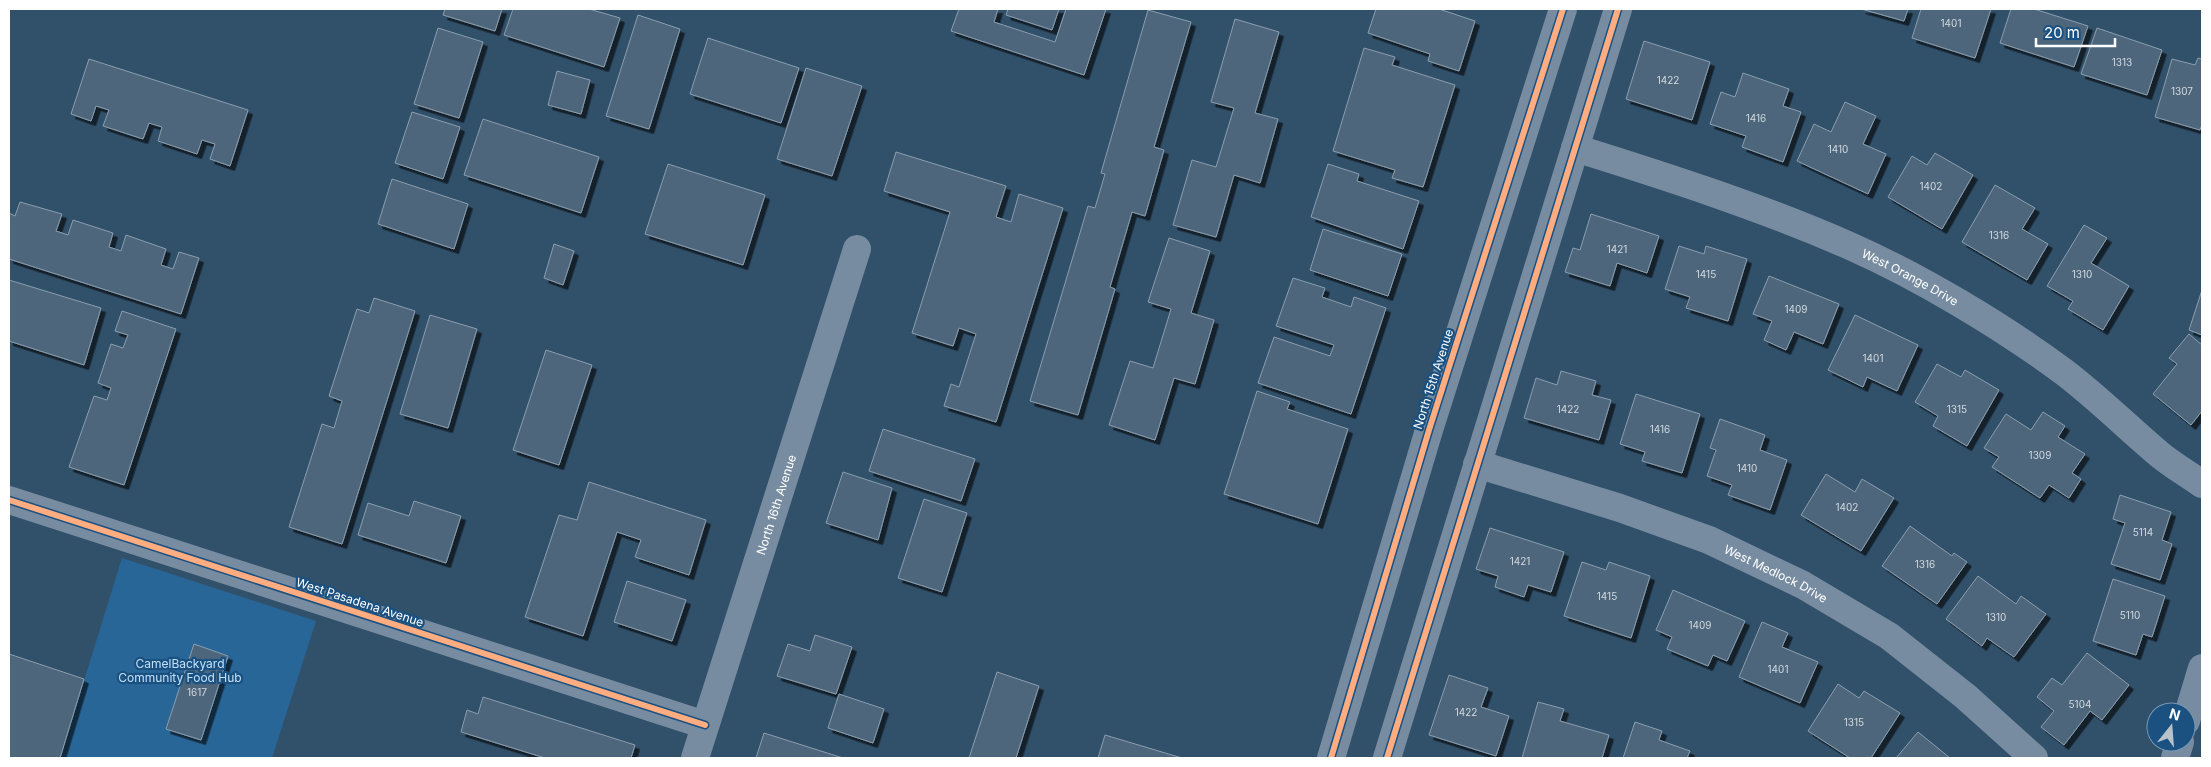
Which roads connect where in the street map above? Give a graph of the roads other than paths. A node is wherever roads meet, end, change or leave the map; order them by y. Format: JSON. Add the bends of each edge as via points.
{"nodes":[{"id":1,"x":1563,"y":9,"type":"edge"},
{"id":2,"x":1618,"y":9,"type":"edge"},
{"id":3,"x":1575,"y":148,"type":"junction"},
{"id":4,"x":857,"y":249,"type":"dead end"},
{"id":5,"x":1477,"y":464,"type":"junction"},
{"id":6,"x":2202,"y":484,"type":"edge"},
{"id":7,"x":9,"y":500,"type":"edge"},
{"id":8,"x":2202,"y":668,"type":"edge"},
{"id":9,"x":2192,"y":702,"type":"edge"},
{"id":10,"x":705,"y":725,"type":"junction"},
{"id":11,"x":695,"y":758,"type":"edge"},
{"id":12,"x":1331,"y":758,"type":"edge"},
{"id":13,"x":1387,"y":758,"type":"edge"},
{"id":14,"x":2034,"y":758,"type":"edge"}],
"edges":[{"from":1,"to":12,"type":"street","name":"North 15th Avenue","via":[[1429,430]]},
{"from":2,"to":3,"type":"street"},
{"from":3,"to":5,"type":"street"},
{"from":3,"to":6,"type":"street","name":"West Orange Drive","via":[[1765,212],[1850,246],[1912,278],[1975,313],[2065,373],[2161,455]]},
{"from":4,"to":10,"type":"street","name":"North 16th Avenue"},
{"from":5,"to":13,"type":"street"},
{"from":5,"to":14,"type":"street","name":"West Medlock Drive","via":[[1620,508],[1709,540],[1803,585],[1889,636],[1965,696]]},
{"from":7,"to":10,"type":"street","name":"West Pasadena Avenue"},
{"from":8,"to":9,"type":"street"},
{"from":10,"to":11,"type":"street","name":"North 16th Avenue"}]}
